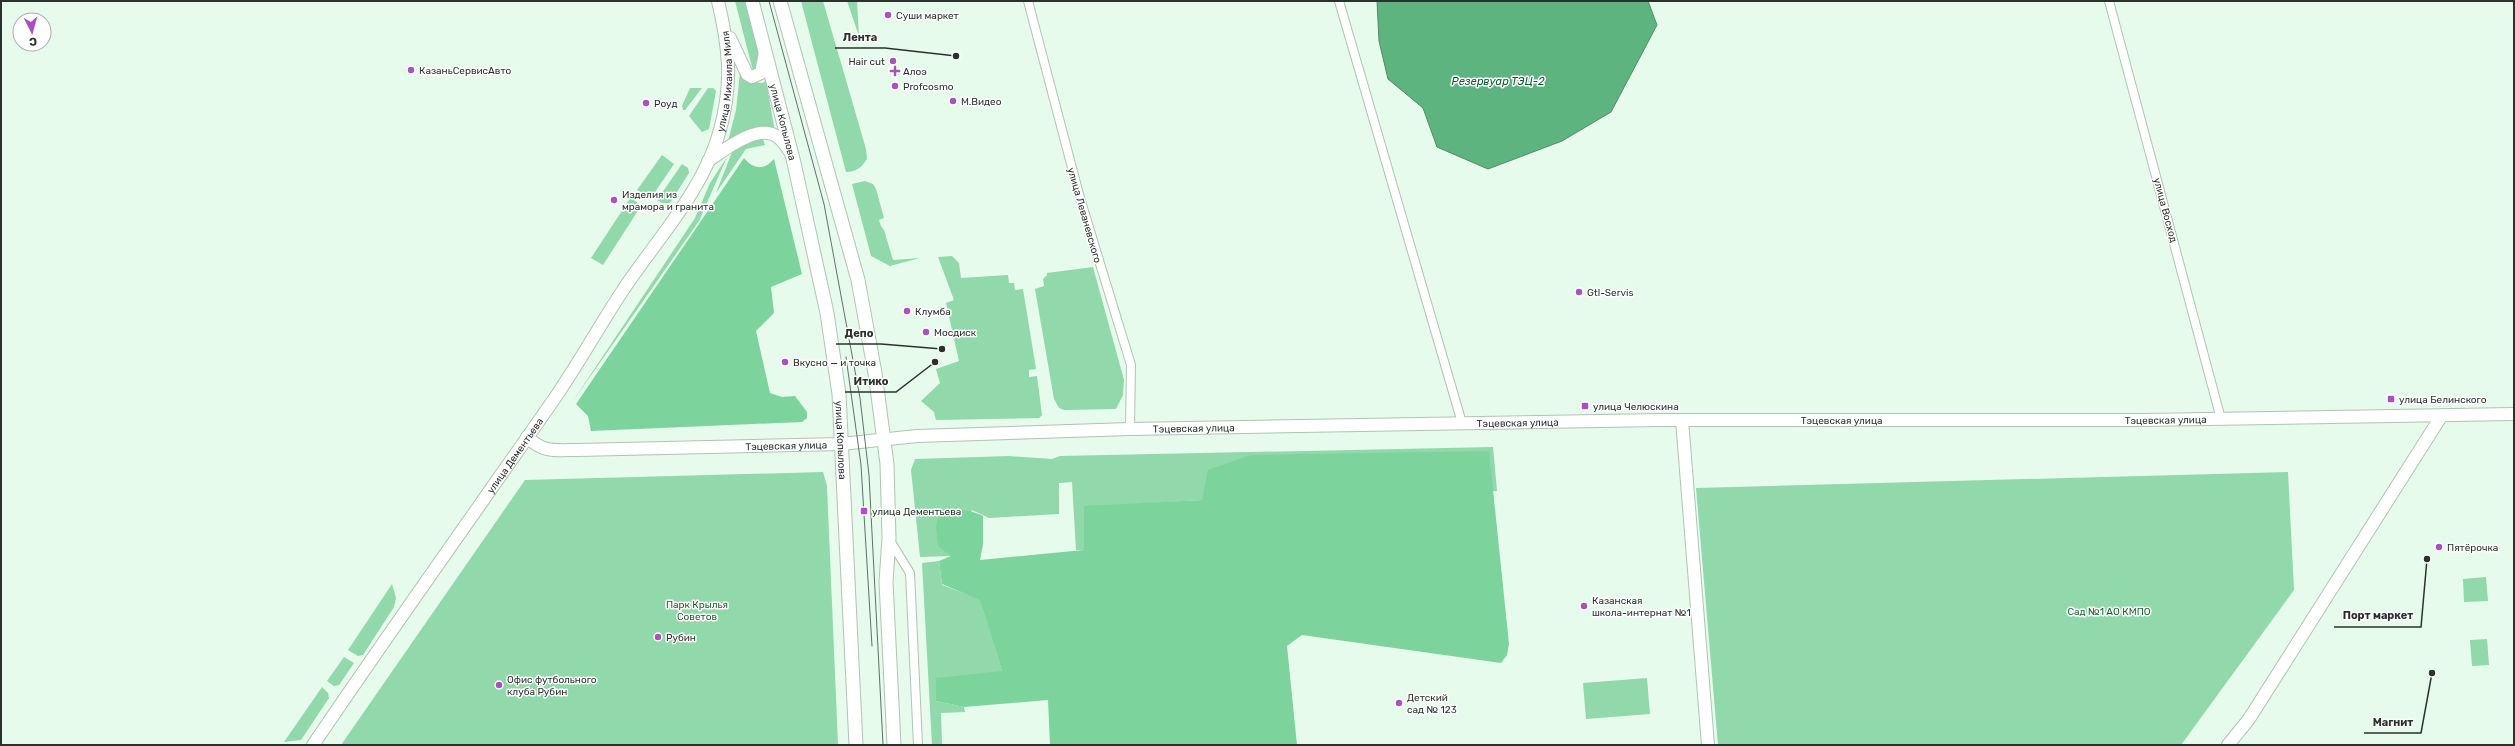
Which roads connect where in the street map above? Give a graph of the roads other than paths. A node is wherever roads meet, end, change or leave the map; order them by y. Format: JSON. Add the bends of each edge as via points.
{"nodes":[{"id":1,"x":718,"y":1,"type":"edge"},
{"id":2,"x":752,"y":1,"type":"edge"},
{"id":3,"x":780,"y":1,"type":"edge"},
{"id":4,"x":1028,"y":1,"type":"edge"},
{"id":5,"x":1339,"y":1,"type":"edge"},
{"id":6,"x":2109,"y":1,"type":"edge"},
{"id":7,"x":724,"y":26,"type":"junction"},
{"id":8,"x":765,"y":51,"type":"junction"},
{"id":9,"x":792,"y":155,"type":"junction"},
{"id":10,"x":708,"y":161,"type":"junction"},
{"id":11,"x":2514,"y":414,"type":"edge"},
{"id":12,"x":2442,"y":415,"type":"junction"},
{"id":13,"x":2221,"y":419,"type":"junction"},
{"id":14,"x":1682,"y":420,"type":"junction"},
{"id":15,"x":1462,"y":423,"type":"junction"},
{"id":16,"x":1130,"y":429,"type":"junction"},
{"id":17,"x":527,"y":438,"type":"junction"},
{"id":18,"x":884,"y":440,"type":"junction"},
{"id":19,"x":841,"y":444,"type":"junction"},
{"id":20,"x":889,"y":538,"type":"junction"},
{"id":21,"x":313,"y":745,"type":"edge"},
{"id":22,"x":856,"y":745,"type":"edge"},
{"id":23,"x":894,"y":745,"type":"edge"},
{"id":24,"x":918,"y":745,"type":"edge"},
{"id":25,"x":1708,"y":745,"type":"edge"},
{"id":26,"x":2228,"y":745,"type":"edge"}],
"edges":[{"from":1,"to":7,"type":"main road","name":"улица Михаила Миля"},
{"from":2,"to":8,"type":"main road","name":"улица Копылова"},
{"from":3,"to":18,"type":"main road","via":[[858,280]]},
{"from":4,"to":16,"type":"street","name":"улица Леваневского","via":[[1080,198],[1131,365]]},
{"from":5,"to":15,"type":"street"},
{"from":6,"to":13,"type":"street","name":"улица Восход"},
{"from":7,"to":8,"type":"main road","via":[[749,76],[757,77],[761,73]]},
{"from":7,"to":10,"type":"main road","name":"улица Михаила Миля","via":[[729,50],[729,78],[720,131]]},
{"from":8,"to":9,"type":"main road","name":"улица Копылова"},
{"from":9,"to":10,"type":"main road","via":[[780,138],[764,132],[744,138]]},
{"from":9,"to":19,"type":"main road","name":"улица Копылова","via":[[828,320],[840,394]]},
{"from":10,"to":17,"type":"main road","name":"улица Дементьева","via":[[687,200],[624,289]]},
{"from":11,"to":12,"type":"main road","name":"Тэцевская улица"},
{"from":12,"to":13,"type":"main road","name":"Тэцевская улица"},
{"from":12,"to":26,"type":"main road","via":[[2249,719]]},
{"from":13,"to":14,"type":"main road","name":"Тэцевская улица"},
{"from":14,"to":15,"type":"main road","name":"Тэцевская улица"},
{"from":14,"to":25,"type":"main road"},
{"from":15,"to":16,"type":"main road","name":"Тэцевская улица"},
{"from":16,"to":18,"type":"main road","name":"Тэцевская улица","via":[[926,436]]},
{"from":17,"to":19,"type":"main road","name":"Тэцевская улица","via":[[537,447],[547,450]]},
{"from":17,"to":21,"type":"main road","name":"улица Дементьева"},
{"from":18,"to":19,"type":"main road","name":"Тэцевская улица"},
{"from":18,"to":20,"type":"main road"},
{"from":19,"to":22,"type":"main road","name":"улица Копылова"},
{"from":20,"to":23,"type":"main road","via":[[886,582]]},
{"from":20,"to":24,"type":"street","via":[[910,573]]}]}
